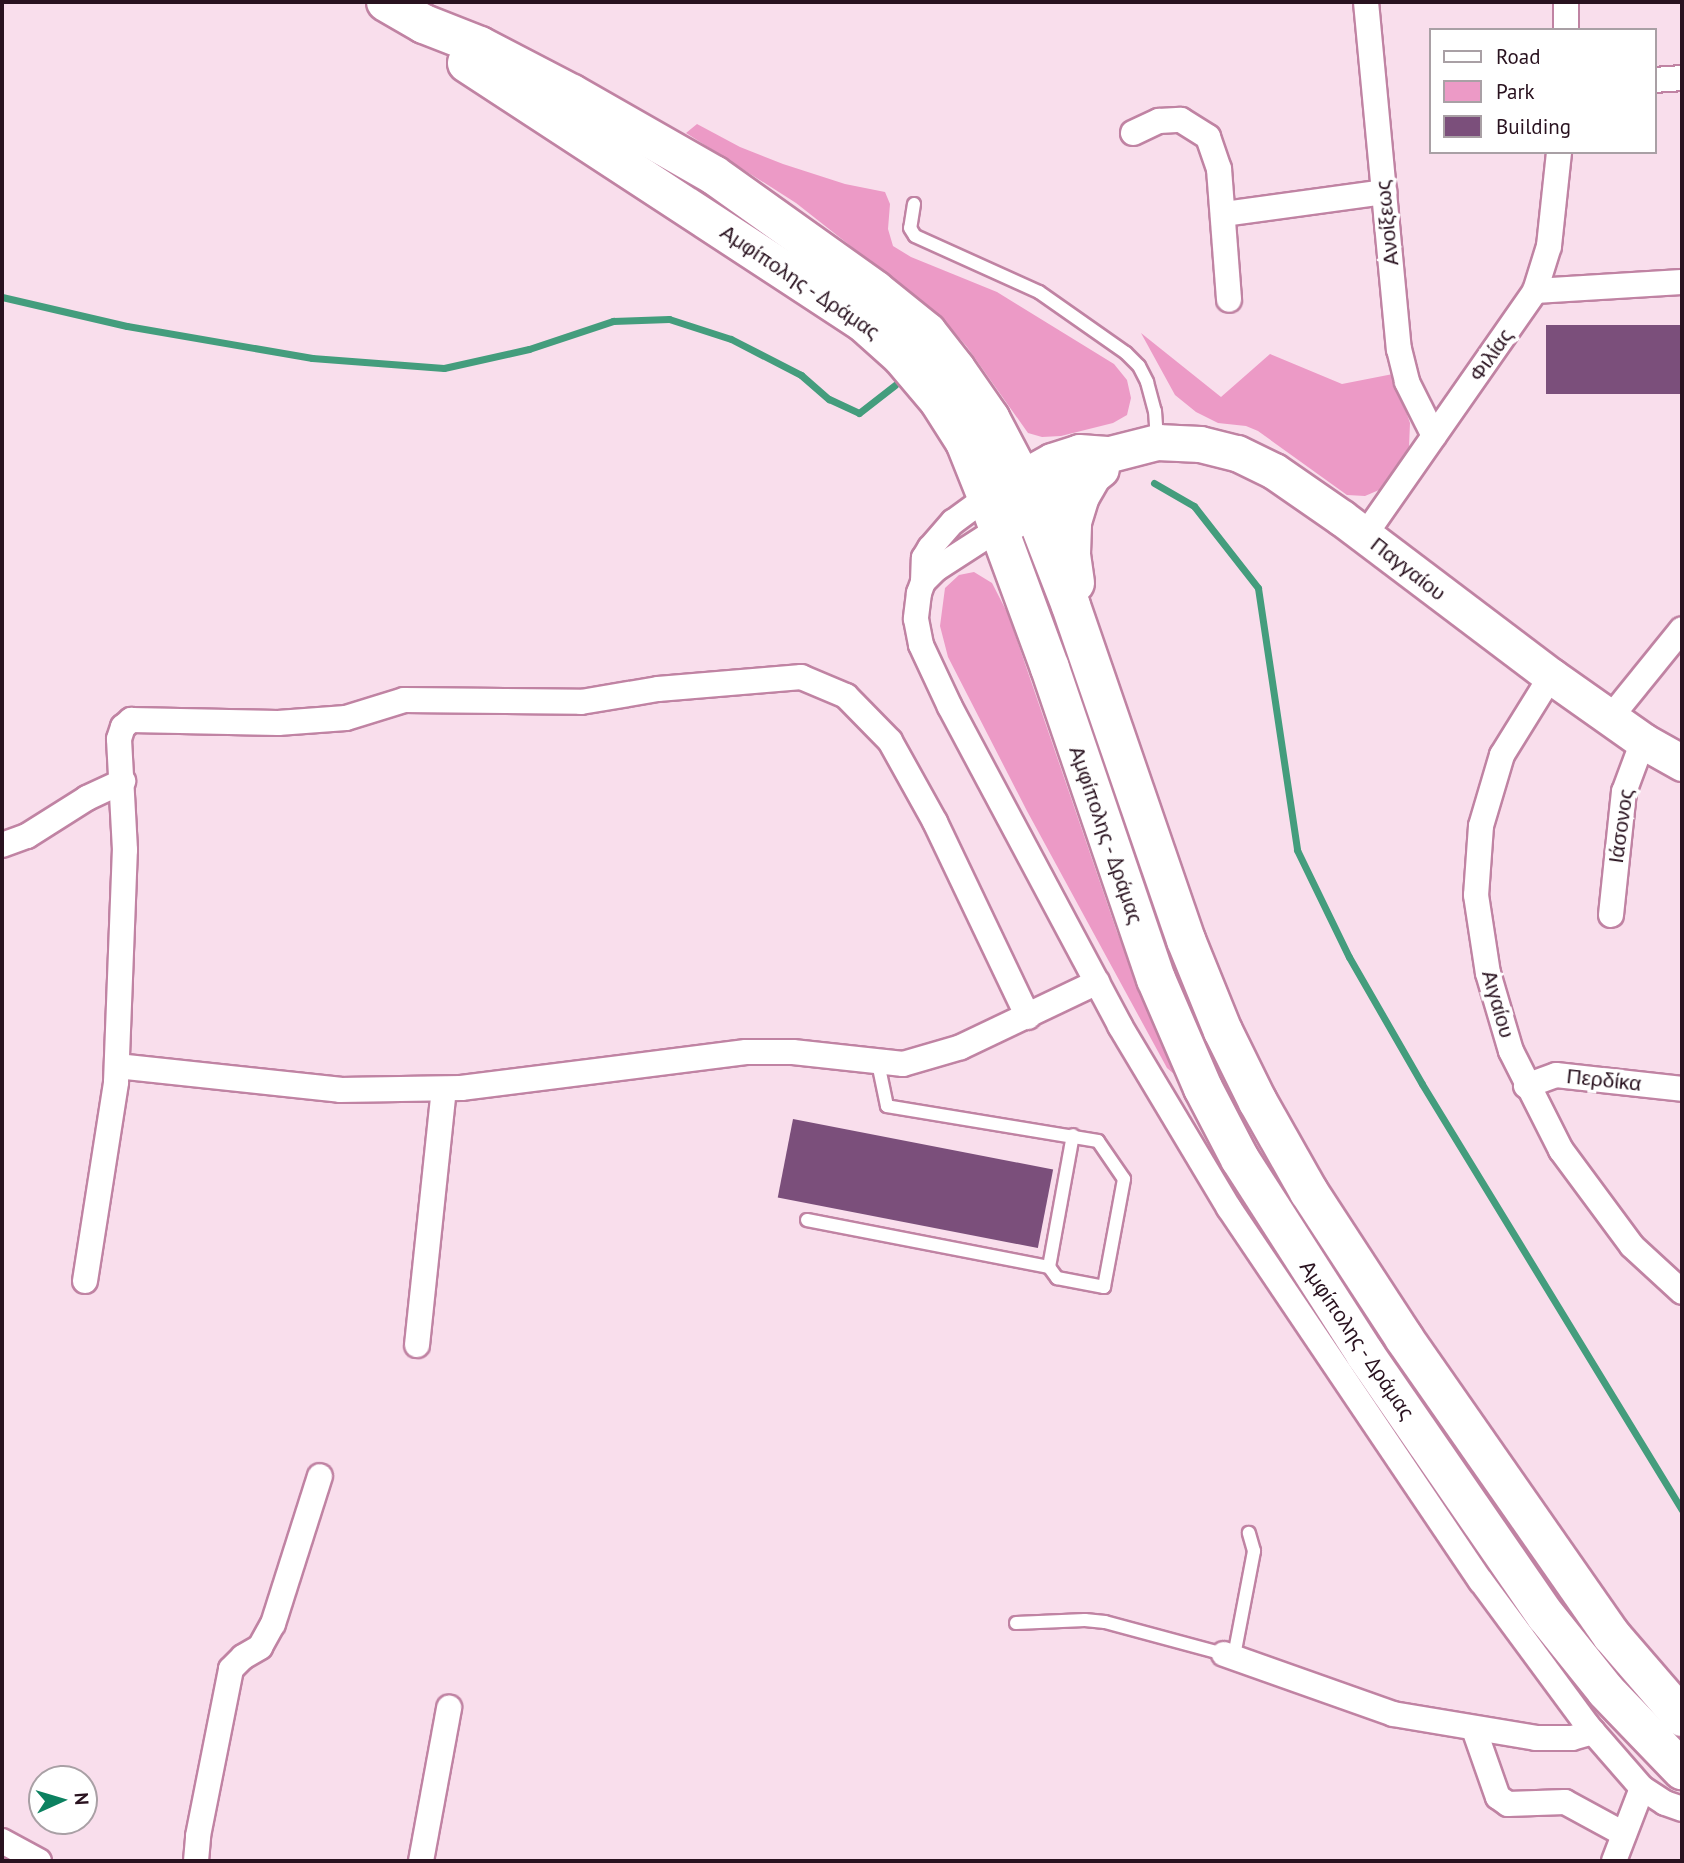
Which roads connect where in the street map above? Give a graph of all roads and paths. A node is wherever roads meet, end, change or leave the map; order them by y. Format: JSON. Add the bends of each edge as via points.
{"nodes":[{"id":1,"x":386,"y":2,"type":"edge"},
{"id":2,"x":1366,"y":2,"type":"edge"},
{"id":3,"x":1566,"y":2,"type":"edge"},
{"id":4,"x":1566,"y":28,"type":"edge"},
{"id":5,"x":1682,"y":78,"type":"edge"},
{"id":6,"x":1656,"y":80,"type":"edge"},
{"id":7,"x":1133,"y":133,"type":"dead end"},
{"id":8,"x":1559,"y":154,"type":"edge"},
{"id":9,"x":1384,"y":192,"type":"junction"},
{"id":10,"x":914,"y":204,"type":"dead end"},
{"id":11,"x":1224,"y":214,"type":"junction"},
{"id":12,"x":1682,"y":282,"type":"edge"},
{"id":13,"x":1535,"y":291,"type":"junction"},
{"id":14,"x":1229,"y":300,"type":"dead end"},
{"id":15,"x":927,"y":360,"type":"junction"},
{"id":16,"x":1434,"y":436,"type":"junction"},
{"id":17,"x":1125,"y":455,"type":"junction"},
{"id":18,"x":1028,"y":493,"type":"junction"},
{"id":19,"x":993,"y":513,"type":"junction"},
{"id":20,"x":1365,"y":535,"type":"junction"},
{"id":21,"x":923,"y":582,"type":"junction"},
{"id":22,"x":1682,"y":629,"type":"edge"},
{"id":23,"x":1551,"y":676,"type":"junction"},
{"id":24,"x":1610,"y":718,"type":"junction"},
{"id":25,"x":1115,"y":737,"type":"junction"},
{"id":26,"x":1643,"y":741,"type":"junction"},
{"id":27,"x":1682,"y":763,"type":"edge"},
{"id":28,"x":123,"y":781,"type":"junction"},
{"id":29,"x":2,"y":845,"type":"edge"},
{"id":30,"x":1611,"y":915,"type":"dead end"},
{"id":31,"x":1097,"y":982,"type":"junction"},
{"id":32,"x":1028,"y":1017,"type":"junction"},
{"id":33,"x":878,"y":1063,"type":"junction"},
{"id":34,"x":117,"y":1066,"type":"junction"},
{"id":35,"x":1526,"y":1086,"type":"junction"},
{"id":36,"x":444,"y":1089,"type":"junction"},
{"id":37,"x":1682,"y":1090,"type":"edge"},
{"id":38,"x":1073,"y":1135,"type":"junction"},
{"id":39,"x":807,"y":1220,"type":"dead end"},
{"id":40,"x":1049,"y":1266,"type":"junction"},
{"id":41,"x":85,"y":1281,"type":"dead end"},
{"id":42,"x":1682,"y":1292,"type":"edge"},
{"id":43,"x":417,"y":1345,"type":"dead end"},
{"id":44,"x":320,"y":1476,"type":"dead end"},
{"id":45,"x":1249,"y":1533,"type":"dead end"},
{"id":46,"x":1016,"y":1623,"type":"dead end"},
{"id":47,"x":1229,"y":1655,"type":"junction"},
{"id":48,"x":449,"y":1708,"type":"dead end"},
{"id":49,"x":1682,"y":1717,"type":"edge"},
{"id":50,"x":1474,"y":1729,"type":"junction"},
{"id":51,"x":1593,"y":1732,"type":"junction"},
{"id":52,"x":1682,"y":1770,"type":"edge"},
{"id":53,"x":1642,"y":1788,"type":"junction"},
{"id":54,"x":1682,"y":1809,"type":"edge"},
{"id":55,"x":1624,"y":1833,"type":"junction"},
{"id":56,"x":2,"y":1841,"type":"edge"},
{"id":57,"x":39,"y":1861,"type":"edge"},
{"id":58,"x":196,"y":1861,"type":"edge"},
{"id":59,"x":421,"y":1861,"type":"edge"},
{"id":60,"x":1614,"y":1861,"type":"edge"}],
"edges":[{"from":1,"to":15,"type":"main road","name":"Αμφίπολης - Δράμας","via":[[424,24],[498,85]]},
{"from":2,"to":9,"type":"street","name":"Ανοίξεως"},
{"from":3,"to":4,"type":"street"},
{"from":5,"to":6,"type":"street"},
{"from":7,"to":11,"type":"street","via":[[1159,121],[1181,120],[1208,137],[1219,169]]},
{"from":8,"to":13,"type":"street","name":"Φιλίας","via":[[1549,246]]},
{"from":9,"to":11,"type":"street"},
{"from":9,"to":16,"type":"street","name":"Ανοίξεως","via":[[1402,367]]},
{"from":10,"to":17,"type":"lane","via":[[910,228],[915,236],[1038,292],[1126,353],[1143,373],[1157,422]]},
{"from":11,"to":14,"type":"street"},
{"from":12,"to":13,"type":"street"},
{"from":13,"to":16,"type":"street","name":"Φιλίας"},
{"from":15,"to":18,"type":"main road","name":"Αμφίπολης - Δράμας","via":[[1002,437]]},
{"from":15,"to":19,"type":"main road","name":"Αμφίπολης - Δράμας"},
{"from":16,"to":20,"type":"street","name":"Φιλίας"},
{"from":17,"to":18,"type":"main road"},
{"from":17,"to":20,"type":"main road","name":"Παγγαίου","via":[[1200,444],[1244,456],[1281,475]]},
{"from":17,"to":25,"type":"main road","via":[[1080,496],[1072,522],[1072,567]]},
{"from":18,"to":19,"type":"main road"},
{"from":18,"to":25,"type":"main road","name":"Αμφίπολης - Δράμας"},
{"from":19,"to":21,"type":"street"},
{"from":19,"to":21,"type":"street","via":[[953,522],[929,548]]},
{"from":19,"to":52,"type":"main road","name":"Αμφίπολης - Δράμας","via":[[1156,979],[1203,1088],[1240,1159],[1364,1354],[1546,1616],[1606,1691]]},
{"from":20,"to":23,"type":"main road","name":"Παγγαίου"},
{"from":21,"to":31,"type":"street","via":[[916,619],[927,660]]},
{"from":22,"to":24,"type":"street"},
{"from":23,"to":24,"type":"main road","name":"Παγγαίου"},
{"from":23,"to":35,"type":"street","name":"Αιγαίου","via":[[1495,771],[1478,847],[1478,913],[1488,973],[1507,1041]]},
{"from":24,"to":26,"type":"main road","name":"Παγγαίου"},
{"from":25,"to":49,"type":"main road","name":"Αμφίπολης - Δράμας","via":[[1207,994],[1295,1168],[1405,1338],[1568,1574],[1633,1662]]},
{"from":26,"to":27,"type":"main road","name":"Παγγαίου"},
{"from":26,"to":30,"type":"street","name":"Ιάσονος","via":[[1624,792]]},
{"from":28,"to":29,"type":"street","via":[[27,836]]},
{"from":28,"to":32,"type":"street","via":[[119,739],[131,720],[278,723],[346,718],[404,699],[581,702],[658,689],[801,677],[846,696],[890,741],[935,822]]},
{"from":28,"to":34,"type":"street"},
{"from":31,"to":32,"type":"street"},
{"from":31,"to":51,"type":"street","via":[[1187,1141],[1283,1291],[1481,1581]]},
{"from":32,"to":33,"type":"street","via":[[926,1060]]},
{"from":33,"to":36,"type":"street","via":[[793,1052],[746,1052]]},
{"from":33,"to":38,"type":"lane","via":[[887,1106]]},
{"from":34,"to":36,"type":"street","via":[[302,1088]]},
{"from":34,"to":41,"type":"street"},
{"from":35,"to":37,"type":"street","name":"Περδίκα","via":[[1556,1075]]},
{"from":35,"to":42,"type":"street","name":"Αιγαίου","via":[[1555,1141],[1595,1199],[1645,1260]]},
{"from":36,"to":43,"type":"street"},
{"from":38,"to":40,"type":"lane"},
{"from":38,"to":40,"type":"lane","via":[[1098,1141],[1124,1176],[1104,1287],[1057,1278]]},
{"from":39,"to":40,"type":"lane"},
{"from":44,"to":58,"type":"street","via":[[273,1624],[260,1647],[232,1669]]},
{"from":45,"to":47,"type":"lane","via":[[1254,1551]]},
{"from":46,"to":47,"type":"lane","via":[[1105,1622]]},
{"from":47,"to":50,"type":"street","via":[[1371,1709]]},
{"from":48,"to":59,"type":"street"},
{"from":50,"to":51,"type":"street","via":[[1547,1739]]},
{"from":50,"to":55,"type":"street","via":[[1498,1797],[1508,1804],[1565,1802]]},
{"from":51,"to":53,"type":"street"},
{"from":53,"to":54,"type":"street"},
{"from":53,"to":55,"type":"street"},
{"from":55,"to":60,"type":"street"},
{"from":56,"to":57,"type":"street"}]}
